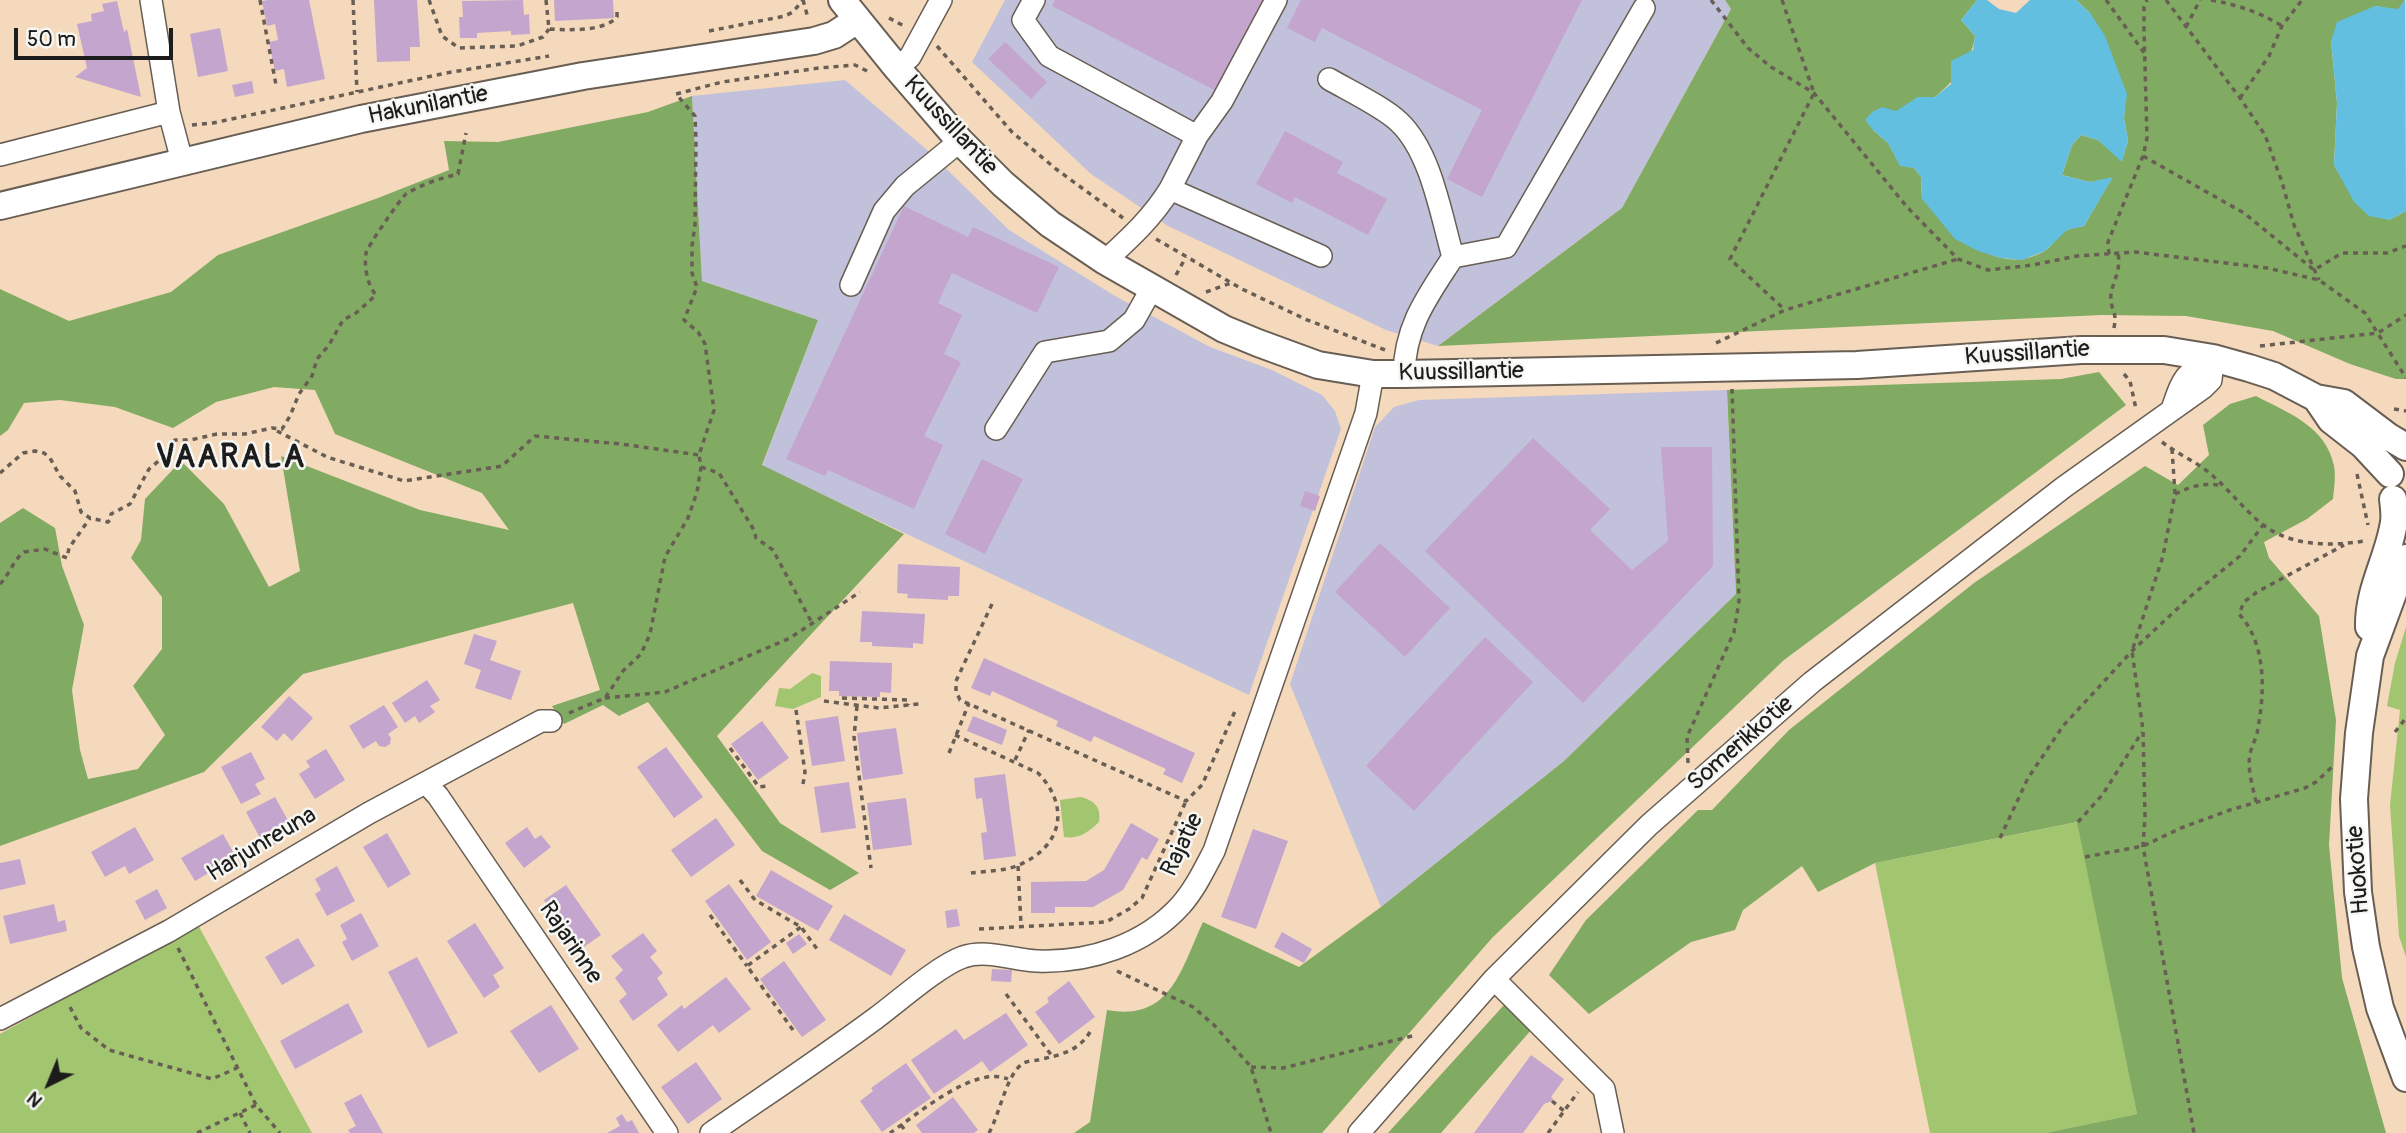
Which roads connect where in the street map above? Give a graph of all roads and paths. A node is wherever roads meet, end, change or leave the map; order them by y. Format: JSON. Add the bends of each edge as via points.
{"nodes":[{"id":1,"x":151,"y":0,"type":"edge"},
{"id":2,"x":260,"y":0,"type":"edge"},
{"id":3,"x":353,"y":0,"type":"edge"},
{"id":4,"x":429,"y":0,"type":"edge"},
{"id":5,"x":546,"y":0,"type":"edge"},
{"id":6,"x":941,"y":0,"type":"edge"},
{"id":7,"x":1034,"y":0,"type":"edge"},
{"id":8,"x":1276,"y":0,"type":"edge"},
{"id":9,"x":1711,"y":0,"type":"edge"},
{"id":10,"x":1782,"y":0,"type":"edge"},
{"id":11,"x":2106,"y":0,"type":"edge"},
{"id":12,"x":2147,"y":0,"type":"edge"},
{"id":13,"x":2166,"y":0,"type":"edge"},
{"id":14,"x":2200,"y":0,"type":"edge"},
{"id":15,"x":2211,"y":0,"type":"edge"},
{"id":16,"x":2302,"y":0,"type":"edge"},
{"id":17,"x":1644,"y":8,"type":"dead end"},
{"id":18,"x":617,"y":10,"type":"dead end"},
{"id":19,"x":849,"y":10,"type":"edge"},
{"id":20,"x":888,"y":18,"type":"dead end"},
{"id":21,"x":2282,"y":26,"type":"junction"},
{"id":22,"x":2186,"y":27,"type":"junction"},
{"id":23,"x":549,"y":29,"type":"junction"},
{"id":24,"x":922,"y":35,"type":"junction"},
{"id":25,"x":2146,"y":56,"type":"junction"},
{"id":26,"x":887,"y":72,"type":"junction"},
{"id":27,"x":1329,"y":79,"type":"dead end"},
{"id":28,"x":276,"y":85,"type":"dead end"},
{"id":29,"x":356,"y":92,"type":"dead end"},
{"id":30,"x":1814,"y":93,"type":"junction"},
{"id":31,"x":2240,"y":98,"type":"junction"},
{"id":32,"x":169,"y":112,"type":"junction"},
{"id":33,"x":466,"y":133,"type":"dead end"},
{"id":34,"x":1197,"y":136,"type":"junction"},
{"id":35,"x":960,"y":141,"type":"junction"},
{"id":36,"x":0,"y":155,"type":"edge"},
{"id":37,"x":2143,"y":156,"type":"junction"},
{"id":38,"x":182,"y":161,"type":"junction"},
{"id":39,"x":1170,"y":189,"type":"junction"},
{"id":40,"x":0,"y":206,"type":"edge"},
{"id":41,"x":1139,"y":229,"type":"junction"},
{"id":42,"x":2406,"y":246,"type":"edge"},
{"id":43,"x":2119,"y":253,"type":"junction"},
{"id":44,"x":2109,"y":254,"type":"junction"},
{"id":45,"x":1321,"y":256,"type":"dead end"},
{"id":46,"x":1186,"y":257,"type":"junction"},
{"id":47,"x":1453,"y":257,"type":"junction"},
{"id":48,"x":1958,"y":259,"type":"junction"},
{"id":49,"x":1105,"y":261,"type":"junction"},
{"id":50,"x":2314,"y":270,"type":"junction"},
{"id":51,"x":2319,"y":280,"type":"junction"},
{"id":52,"x":1164,"y":283,"type":"junction"},
{"id":53,"x":1231,"y":283,"type":"junction"},
{"id":54,"x":851,"y":285,"type":"dead end"},
{"id":55,"x":1204,"y":293,"type":"dead end"},
{"id":56,"x":1785,"y":310,"type":"junction"},
{"id":57,"x":2406,"y":315,"type":"edge"},
{"id":58,"x":2113,"y":332,"type":"dead end"},
{"id":59,"x":2378,"y":333,"type":"junction"},
{"id":60,"x":1711,"y":347,"type":"dead end"},
{"id":61,"x":2261,"y":351,"type":"dead end"},
{"id":62,"x":2213,"y":358,"type":"junction"},
{"id":63,"x":1404,"y":365,"type":"junction"},
{"id":64,"x":1731,"y":368,"type":"junction"},
{"id":65,"x":2121,"y":370,"type":"dead end"},
{"id":66,"x":1373,"y":374,"type":"junction"},
{"id":67,"x":2406,"y":378,"type":"edge"},
{"id":68,"x":2316,"y":398,"type":"junction"},
{"id":69,"x":2390,"y":409,"type":"dead end"},
{"id":70,"x":2136,"y":410,"type":"dead end"},
{"id":71,"x":2406,"y":411,"type":"edge"},
{"id":72,"x":272,"y":428,"type":"junction"},
{"id":73,"x":996,"y":429,"type":"dead end"},
{"id":74,"x":2163,"y":443,"type":"dead end"},
{"id":75,"x":2406,"y":447,"type":"edge"},
{"id":76,"x":2172,"y":449,"type":"junction"},
{"id":77,"x":699,"y":455,"type":"junction"},
{"id":78,"x":2355,"y":465,"type":"dead end"},
{"id":79,"x":701,"y":467,"type":"junction"},
{"id":80,"x":0,"y":473,"type":"edge"},
{"id":81,"x":2225,"y":487,"type":"junction"},
{"id":82,"x":2175,"y":495,"type":"junction"},
{"id":83,"x":2397,"y":496,"type":"edge"},
{"id":84,"x":90,"y":517,"type":"junction"},
{"id":85,"x":2263,"y":525,"type":"junction"},
{"id":86,"x":2369,"y":530,"type":"dead end"},
{"id":87,"x":2373,"y":540,"type":"dead end"},
{"id":88,"x":2346,"y":544,"type":"junction"},
{"id":89,"x":2406,"y":558,"type":"edge"},
{"id":90,"x":0,"y":584,"type":"edge"},
{"id":91,"x":860,"y":592,"type":"dead end"},
{"id":92,"x":992,"y":604,"type":"dead end"},
{"id":93,"x":812,"y":623,"type":"junction"},
{"id":94,"x":2132,"y":651,"type":"junction"},
{"id":95,"x":2370,"y":656,"type":"junction"},
{"id":96,"x":605,"y":698,"type":"junction"},
{"id":97,"x":842,"y":698,"type":"dead end"},
{"id":98,"x":824,"y":701,"type":"dead end"},
{"id":99,"x":969,"y":703,"type":"junction"},
{"id":100,"x":919,"y":704,"type":"dead end"},
{"id":101,"x":908,"y":705,"type":"junction"},
{"id":102,"x":858,"y":706,"type":"junction"},
{"id":103,"x":1236,"y":709,"type":"dead end"},
{"id":104,"x":796,"y":710,"type":"dead end"},
{"id":105,"x":2406,"y":718,"type":"edge"},
{"id":106,"x":551,"y":721,"type":"joint"},
{"id":107,"x":1029,"y":730,"type":"junction"},
{"id":108,"x":2143,"y":730,"type":"junction"},
{"id":109,"x":2395,"y":732,"type":"dead end"},
{"id":110,"x":955,"y":734,"type":"junction"},
{"id":111,"x":730,"y":748,"type":"dead end"},
{"id":112,"x":949,"y":754,"type":"dead end"},
{"id":113,"x":1015,"y":760,"type":"junction"},
{"id":114,"x":2337,"y":762,"type":"dead end"},
{"id":115,"x":426,"y":783,"type":"junction"},
{"id":116,"x":1697,"y":783,"type":"junction"},
{"id":117,"x":803,"y":784,"type":"dead end"},
{"id":118,"x":768,"y":786,"type":"dead end"},
{"id":119,"x":1186,"y":801,"type":"junction"},
{"id":120,"x":2256,"y":802,"type":"junction"},
{"id":121,"x":2078,"y":822,"type":"dead end"},
{"id":122,"x":2000,"y":838,"type":"dead end"},
{"id":123,"x":2143,"y":846,"type":"junction"},
{"id":124,"x":2085,"y":857,"type":"dead end"},
{"id":125,"x":1018,"y":866,"type":"junction"},
{"id":126,"x":872,"y":868,"type":"dead end"},
{"id":127,"x":971,"y":873,"type":"dead end"},
{"id":128,"x":740,"y":880,"type":"dead end"},
{"id":129,"x":710,"y":915,"type":"dead end"},
{"id":130,"x":1021,"y":925,"type":"junction"},
{"id":131,"x":801,"y":928,"type":"junction"},
{"id":132,"x":979,"y":929,"type":"dead end"},
{"id":133,"x":169,"y":931,"type":"junction"},
{"id":134,"x":817,"y":949,"type":"dead end"},
{"id":135,"x":1088,"y":958,"type":"junction"},
{"id":136,"x":747,"y":966,"type":"junction"},
{"id":137,"x":1494,"y":979,"type":"junction"},
{"id":138,"x":60,"y":987,"type":"junction"},
{"id":139,"x":1006,"y":994,"type":"dead end"},
{"id":140,"x":0,"y":1019,"type":"edge"},
{"id":141,"x":1452,"y":1026,"type":"junction"},
{"id":142,"x":793,"y":1030,"type":"dead end"},
{"id":143,"x":1090,"y":1031,"type":"dead end"},
{"id":144,"x":1052,"y":1056,"type":"junction"},
{"id":145,"x":1251,"y":1067,"type":"junction"},
{"id":146,"x":237,"y":1068,"type":"junction"},
{"id":147,"x":1586,"y":1071,"type":"junction"},
{"id":148,"x":2406,"y":1078,"type":"edge"},
{"id":149,"x":1008,"y":1079,"type":"junction"},
{"id":150,"x":1552,"y":1101,"type":"dead end"},
{"id":151,"x":257,"y":1105,"type":"junction"},
{"id":152,"x":1564,"y":1111,"type":"junction"},
{"id":153,"x":240,"y":1113,"type":"junction"},
{"id":154,"x":901,"y":1125,"type":"junction"},
{"id":155,"x":197,"y":1133,"type":"edge"},
{"id":156,"x":250,"y":1133,"type":"edge"},
{"id":157,"x":280,"y":1133,"type":"edge"},
{"id":158,"x":667,"y":1133,"type":"edge"},
{"id":159,"x":711,"y":1133,"type":"edge"},
{"id":160,"x":890,"y":1133,"type":"edge"},
{"id":161,"x":907,"y":1133,"type":"edge"},
{"id":162,"x":989,"y":1133,"type":"edge"},
{"id":163,"x":1270,"y":1133,"type":"edge"},
{"id":164,"x":1359,"y":1133,"type":"edge"},
{"id":165,"x":1548,"y":1133,"type":"edge"},
{"id":166,"x":1613,"y":1133,"type":"edge"},
{"id":167,"x":2194,"y":1133,"type":"edge"}],
"edges":[{"from":1,"to":32,"type":"street"},
{"from":2,"to":28,"type":"path"},
{"from":3,"to":29,"type":"path"},
{"from":4,"to":23,"type":"path","via":[[442,36],[459,48],[517,46],[543,37]]},
{"from":5,"to":23,"type":"path"},
{"from":6,"to":24,"type":"street"},
{"from":7,"to":34,"type":"street","via":[[1023,20],[1049,56]]},
{"from":8,"to":34,"type":"street","via":[[1222,102]]},
{"from":9,"to":30,"type":"path","via":[[1748,48],[1771,68]]},
{"from":10,"to":30,"type":"path"},
{"from":11,"to":25,"type":"path"},
{"from":12,"to":25,"type":"path"},
{"from":13,"to":22,"type":"path"},
{"from":14,"to":22,"type":"path"},
{"from":15,"to":21,"type":"path","via":[[2242,6]]},
{"from":16,"to":21,"type":"path"},
{"from":17,"to":47,"type":"street","via":[[1506,247]]},
{"from":18,"to":23,"type":"path","via":[[617,17],[606,26]]},
{"from":19,"to":26,"type":"main road","name":"Kuussillantie"},
{"from":19,"to":38,"type":"main road","name":"Hakunilantie","via":[[834,35],[814,41],[513,89]]},
{"from":20,"to":24,"type":"path"},
{"from":21,"to":31,"type":"path","via":[[2269,56]]},
{"from":22,"to":31,"type":"path"},
{"from":24,"to":26,"type":"street","via":[[909,57]]},
{"from":24,"to":41,"type":"path","via":[[940,48],[1012,132]]},
{"from":25,"to":37,"type":"path"},
{"from":26,"to":35,"type":"main road","name":"Kuussillantie"},
{"from":26,"to":77,"type":"path","via":[[855,65],[819,68],[722,82],[676,94],[695,116],[696,141],[692,273],[697,287],[684,320],[705,344],[714,410]]},
{"from":27,"to":47,"type":"street","via":[[1397,120],[1414,139],[1433,185]]},
{"from":30,"to":48,"type":"path","via":[[1907,207]]},
{"from":30,"to":56,"type":"path","via":[[1730,259]]},
{"from":31,"to":50,"type":"path","via":[[2265,135]]},
{"from":32,"to":36,"type":"street"},
{"from":32,"to":38,"type":"street"},
{"from":33,"to":72,"type":"path","via":[[458,174],[402,197],[369,246],[367,271],[376,295],[343,320],[317,359],[286,423],[282,429]]},
{"from":34,"to":39,"type":"street"},
{"from":35,"to":49,"type":"main road","name":"Kuussillantie","via":[[1050,224]]},
{"from":35,"to":54,"type":"street","via":[[905,186],[884,211]]},
{"from":37,"to":44,"type":"path","via":[[2108,243]]},
{"from":37,"to":50,"type":"path","via":[[2244,213]]},
{"from":38,"to":40,"type":"main road","name":"Hakunilantie"},
{"from":39,"to":41,"type":"street"},
{"from":39,"to":45,"type":"street"},
{"from":41,"to":46,"type":"path"},
{"from":41,"to":49,"type":"street"},
{"from":42,"to":50,"type":"path","via":[[2387,253],[2342,253]]},
{"from":43,"to":44,"type":"path"},
{"from":43,"to":51,"type":"path","via":[[2134,251],[2267,268]]},
{"from":43,"to":58,"type":"path","via":[[2110,299],[2117,315]]},
{"from":44,"to":48,"type":"path","via":[[1988,270]]},
{"from":46,"to":52,"type":"path"},
{"from":46,"to":53,"type":"path"},
{"from":47,"to":63,"type":"street","via":[[1416,316]]},
{"from":48,"to":56,"type":"path"},
{"from":49,"to":52,"type":"main road","name":"Kuussillantie"},
{"from":50,"to":51,"type":"path"},
{"from":51,"to":59,"type":"path","via":[[2365,313]]},
{"from":52,"to":66,"type":"main road","name":"Kuussillantie","via":[[1224,329],[1318,365]]},
{"from":52,"to":73,"type":"street","via":[[1134,320],[1109,341],[1045,352]]},
{"from":53,"to":55,"type":"path"},
{"from":53,"to":63,"type":"path"},
{"from":56,"to":60,"type":"path"},
{"from":57,"to":59,"type":"path"},
{"from":59,"to":61,"type":"path","via":[[2249,347]]},
{"from":59,"to":67,"type":"path"},
{"from":62,"to":64,"type":"main road","name":"Kuussillantie","via":[[2164,350],[2113,349]]},
{"from":62,"to":68,"type":"main road","via":[[2274,376]]},
{"from":62,"to":116,"type":"street","name":"Somerikkotie","via":[[2183,379],[2172,409],[1812,682]]},
{"from":63,"to":64,"type":"main road","name":"Kuussillantie"},
{"from":63,"to":66,"type":"main road","name":"Kuussillantie"},
{"from":64,"to":116,"type":"path","via":[[1739,601],[1734,632],[1687,737],[1689,772]]},
{"from":65,"to":70,"type":"path","via":[[2130,381]]},
{"from":66,"to":135,"type":"street","name":"Rajatie","via":[[1368,406],[1214,851],[1180,906],[1153,929]]},
{"from":68,"to":75,"type":"main road","via":[[2344,403]]},
{"from":68,"to":83,"type":"main road","via":[[2331,421],[2363,444]]},
{"from":69,"to":71,"type":"path"},
{"from":72,"to":77,"type":"path","via":[[327,457],[404,481],[502,466],[535,436]]},
{"from":72,"to":84,"type":"path","via":[[178,439],[150,466],[130,504],[111,514],[108,522]]},
{"from":74,"to":76,"type":"path"},
{"from":75,"to":83,"type":"main road","via":[[2394,463]]},
{"from":76,"to":81,"type":"path"},
{"from":76,"to":82,"type":"path"},
{"from":77,"to":79,"type":"path"},
{"from":78,"to":86,"type":"path"},
{"from":79,"to":93,"type":"path","via":[[719,473],[756,538],[774,550]]},
{"from":79,"to":96,"type":"path","via":[[688,518],[665,557],[650,634],[641,653]]},
{"from":80,"to":84,"type":"path","via":[[23,453],[44,453],[75,491],[79,510]]},
{"from":81,"to":82,"type":"path","via":[[2193,485]]},
{"from":81,"to":85,"type":"path"},
{"from":82,"to":94,"type":"path","via":[[2163,556]]},
{"from":83,"to":95,"type":"main road","name":"Huokotie","via":[[2368,615]]},
{"from":84,"to":90,"type":"path","via":[[67,558],[45,550],[24,552]]},
{"from":85,"to":88,"type":"path","via":[[2302,542]]},
{"from":85,"to":94,"type":"path","via":[[2240,556]]},
{"from":87,"to":88,"type":"path"},
{"from":88,"to":120,"type":"path","via":[[2257,592],[2244,602],[2239,614],[2256,639],[2261,667],[2258,730],[2249,755]]},
{"from":89,"to":95,"type":"main road","name":"Huokotie"},
{"from":91,"to":93,"type":"path"},
{"from":92,"to":99,"type":"path","via":[[956,681],[960,700]]},
{"from":93,"to":96,"type":"path","via":[[790,638],[665,692]]},
{"from":94,"to":108,"type":"path"},
{"from":94,"to":122,"type":"path","via":[[2063,726],[2028,778]]},
{"from":95,"to":148,"type":"main road","name":"Huokotie","via":[[2354,799],[2358,892],[2380,1008]]},
{"from":96,"to":106,"type":"path"},
{"from":97,"to":101,"type":"path","via":[[908,700]]},
{"from":98,"to":102,"type":"path"},
{"from":99,"to":107,"type":"path"},
{"from":99,"to":110,"type":"path"},
{"from":100,"to":101,"type":"path"},
{"from":101,"to":102,"type":"path"},
{"from":102,"to":126,"type":"path","via":[[854,737]]},
{"from":103,"to":119,"type":"path","via":[[1202,785]]},
{"from":104,"to":117,"type":"path"},
{"from":105,"to":109,"type":"path"},
{"from":106,"to":115,"type":"street","name":"Harjunreuna","via":[[541,721]]},
{"from":107,"to":113,"type":"path"},
{"from":107,"to":119,"type":"path"},
{"from":108,"to":121,"type":"path","via":[[2103,794]]},
{"from":108,"to":123,"type":"path"},
{"from":110,"to":112,"type":"path"},
{"from":110,"to":113,"type":"path"},
{"from":111,"to":118,"type":"path","via":[[759,787]]},
{"from":113,"to":125,"type":"path","via":[[1047,782],[1058,811],[1050,841]]},
{"from":114,"to":120,"type":"path","via":[[2305,788]]},
{"from":115,"to":133,"type":"street","name":"Harjunreuna"},
{"from":115,"to":158,"type":"street","name":"Rajarinne"},
{"from":116,"to":137,"type":"street","name":"Somerikkotie"},
{"from":119,"to":130,"type":"path","via":[[1142,898],[1129,909],[1106,922]]},
{"from":120,"to":123,"type":"path"},
{"from":123,"to":124,"type":"path"},
{"from":123,"to":167,"type":"path"},
{"from":125,"to":127,"type":"path"},
{"from":125,"to":130,"type":"path"},
{"from":128,"to":131,"type":"path","via":[[755,900]]},
{"from":129,"to":136,"type":"path"},
{"from":130,"to":132,"type":"path"},
{"from":131,"to":134,"type":"path"},
{"from":131,"to":136,"type":"path"},
{"from":133,"to":138,"type":"street","name":"Harjunreuna"},
{"from":133,"to":146,"type":"path"},
{"from":135,"to":145,"type":"path","via":[[1193,1007]]},
{"from":135,"to":159,"type":"street","name":"Rajatie","via":[[964,957]]},
{"from":136,"to":142,"type":"path"},
{"from":137,"to":141,"type":"street","name":"Somerikkotie"},
{"from":137,"to":147,"type":"street"},
{"from":138,"to":140,"type":"street","name":"Harjunreuna"},
{"from":138,"to":146,"type":"path","via":[[81,1028],[109,1050],[212,1079]]},
{"from":139,"to":144,"type":"path"},
{"from":141,"to":145,"type":"path","via":[[1283,1068]]},
{"from":141,"to":164,"type":"street","name":"Somerikkotie"},
{"from":143,"to":144,"type":"path","via":[[1076,1048]]},
{"from":144,"to":149,"type":"path","via":[[1023,1063]]},
{"from":145,"to":163,"type":"path"},
{"from":146,"to":151,"type":"path"},
{"from":147,"to":152,"type":"path","via":[[1582,1088]]},
{"from":147,"to":166,"type":"street","via":[[1604,1089]]},
{"from":149,"to":154,"type":"path","via":[[975,1080]]},
{"from":149,"to":162,"type":"path"},
{"from":150,"to":152,"type":"path"},
{"from":151,"to":153,"type":"path"},
{"from":151,"to":157,"type":"path"},
{"from":152,"to":165,"type":"path"},
{"from":153,"to":155,"type":"path"},
{"from":153,"to":156,"type":"path"},
{"from":154,"to":160,"type":"path"},
{"from":154,"to":161,"type":"path"}]}
